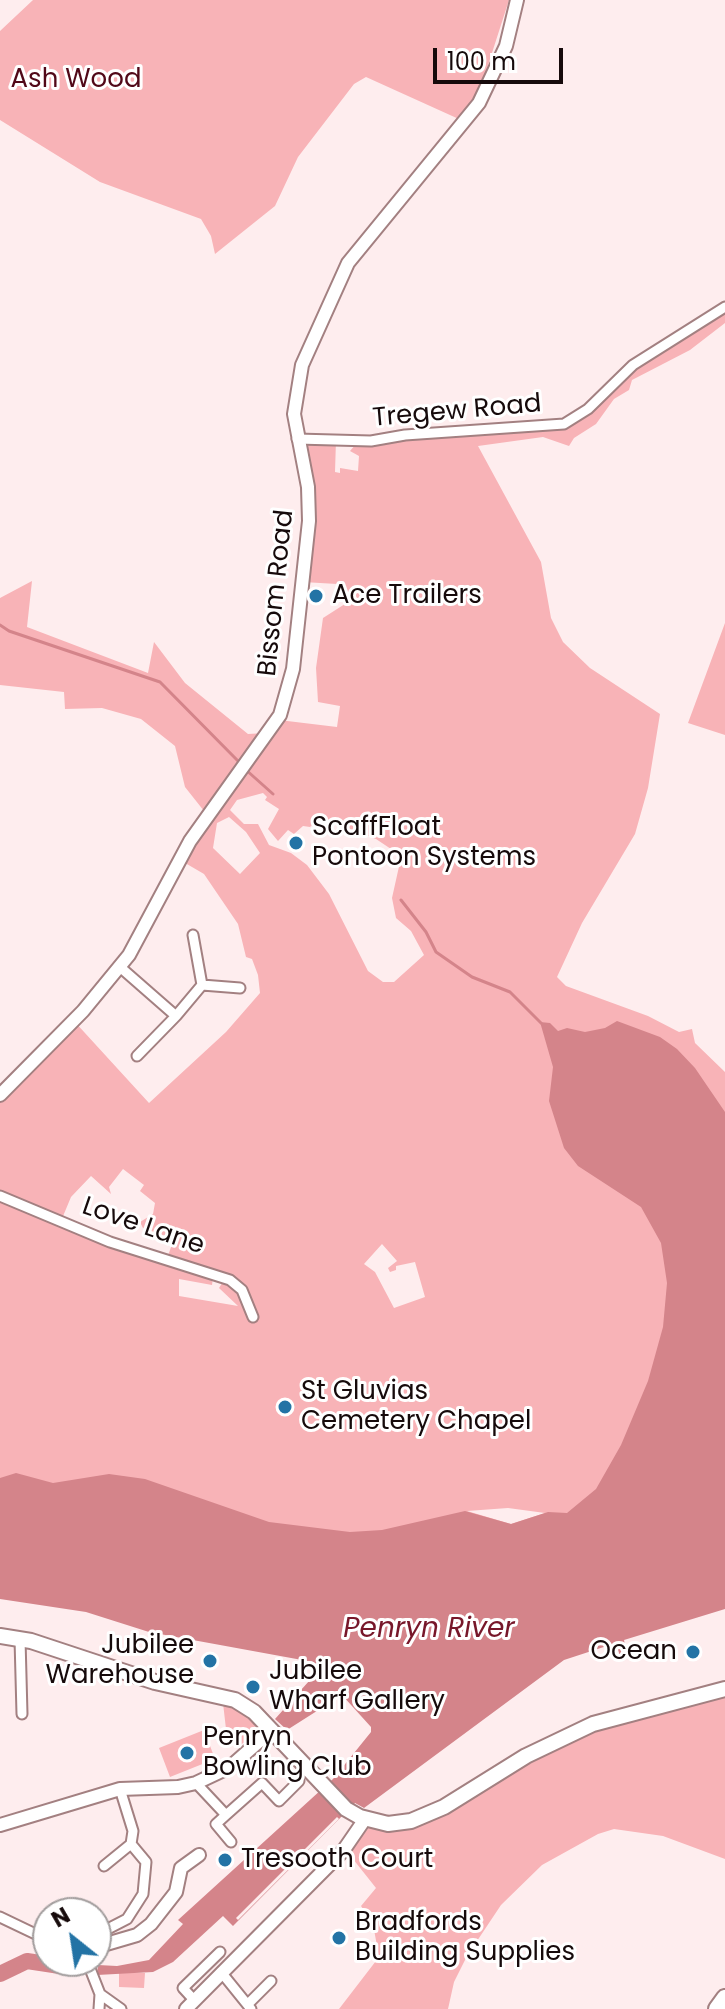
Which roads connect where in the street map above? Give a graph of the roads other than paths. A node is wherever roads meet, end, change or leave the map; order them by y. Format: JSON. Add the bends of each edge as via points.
{"nodes":[{"id":1,"x":517,"y":0,"type":"edge"},
{"id":2,"x":725,"y":307,"type":"edge"},
{"id":3,"x":297,"y":439,"type":"junction"},
{"id":4,"x":193,"y":935,"type":"dead end"},
{"id":5,"x":120,"y":967,"type":"junction"},
{"id":6,"x":202,"y":985,"type":"junction"},
{"id":7,"x":240,"y":988,"type":"dead end"},
{"id":8,"x":176,"y":1016,"type":"junction"},
{"id":9,"x":137,"y":1056,"type":"dead end"},
{"id":10,"x":0,"y":1095,"type":"edge"},
{"id":11,"x":0,"y":1196,"type":"edge"},
{"id":12,"x":253,"y":1317,"type":"dead end"},
{"id":13,"x":0,"y":1636,"type":"edge"},
{"id":14,"x":20,"y":1639,"type":"junction"},
{"id":15,"x":725,"y":1689,"type":"edge"},
{"id":16,"x":22,"y":1714,"type":"dead end"},
{"id":17,"x":272,"y":1730,"type":"junction"},
{"id":18,"x":299,"y":1781,"type":"dead end"},
{"id":19,"x":196,"y":1783,"type":"junction"},
{"id":20,"x":120,"y":1789,"type":"junction"},
{"id":21,"x":226,"y":1815,"type":"junction"},
{"id":22,"x":360,"y":1817,"type":"junction"},
{"id":23,"x":0,"y":1825,"type":"edge"},
{"id":24,"x":231,"y":1842,"type":"dead end"},
{"id":25,"x":131,"y":1844,"type":"junction"},
{"id":26,"x":199,"y":1855,"type":"dead end"},
{"id":27,"x":104,"y":1866,"type":"dead end"},
{"id":28,"x":0,"y":1917,"type":"edge"},
{"id":29,"x":112,"y":1927,"type":"edge"},
{"id":30,"x":32,"y":1932,"type":"edge"},
{"id":31,"x":112,"y":1942,"type":"edge"},
{"id":32,"x":220,"y":1952,"type":"dead end"},
{"id":33,"x":221,"y":1972,"type":"junction"},
{"id":34,"x":93,"y":1977,"type":"edge"},
{"id":35,"x":271,"y":1981,"type":"dead end"},
{"id":36,"x":100,"y":1994,"type":"junction"},
{"id":37,"x":725,"y":1998,"type":"edge"},
{"id":38,"x":190,"y":2005,"type":"edge"},
{"id":39,"x":250,"y":2006,"type":"edge"},
{"id":40,"x":99,"y":2009,"type":"edge"},
{"id":41,"x":121,"y":2009,"type":"edge"},
{"id":42,"x":717,"y":2009,"type":"edge"}],
"edges":[{"from":1,"to":3,"type":"street","name":"Bissom Road","via":[[506,46],[479,103],[362,243],[338,283],[299,377]]},
{"from":2,"to":3,"type":"street","name":"Tregew Road","via":[[633,365],[588,409],[564,424],[371,441]]},
{"from":3,"to":5,"type":"street","name":"Bissom Road","via":[[309,506],[291,678],[276,723],[190,841],[149,924]]},
{"from":4,"to":6,"type":"street"},
{"from":5,"to":8,"type":"street"},
{"from":5,"to":10,"type":"street","name":"Bissom Road"},
{"from":6,"to":7,"type":"street"},
{"from":6,"to":8,"type":"street"},
{"from":8,"to":9,"type":"street"},
{"from":11,"to":12,"type":"street","name":"Love Lane","via":[[110,1242],[230,1280],[242,1290]]},
{"from":13,"to":14,"type":"main road"},
{"from":14,"to":16,"type":"street"},
{"from":14,"to":17,"type":"main road","via":[[144,1679],[235,1700]]},
{"from":15,"to":22,"type":"main road","via":[[579,1730],[418,1819],[388,1824]]},
{"from":17,"to":19,"type":"street","via":[[230,1767]]},
{"from":17,"to":22,"type":"main road"},
{"from":18,"to":21,"type":"street","via":[[279,1801],[262,1783]]},
{"from":19,"to":20,"type":"street"},
{"from":19,"to":21,"type":"street"},
{"from":20,"to":23,"type":"street"},
{"from":20,"to":25,"type":"street","via":[[133,1831]]},
{"from":21,"to":24,"type":"street","via":[[216,1824]]},
{"from":22,"to":33,"type":"street","via":[[343,1851]]},
{"from":25,"to":27,"type":"street"},
{"from":25,"to":29,"type":"street","via":[[146,1862],[143,1894],[127,1919]]},
{"from":26,"to":31,"type":"street","via":[[181,1868],[176,1892],[151,1924],[137,1935]]},
{"from":28,"to":30,"type":"street"},
{"from":32,"to":38,"type":"street","via":[[183,1988]]},
{"from":33,"to":38,"type":"street"},
{"from":33,"to":39,"type":"street"},
{"from":34,"to":36,"type":"street"},
{"from":35,"to":39,"type":"street"},
{"from":36,"to":40,"type":"street"},
{"from":36,"to":41,"type":"street"},
{"from":37,"to":42,"type":"highway"}]}
